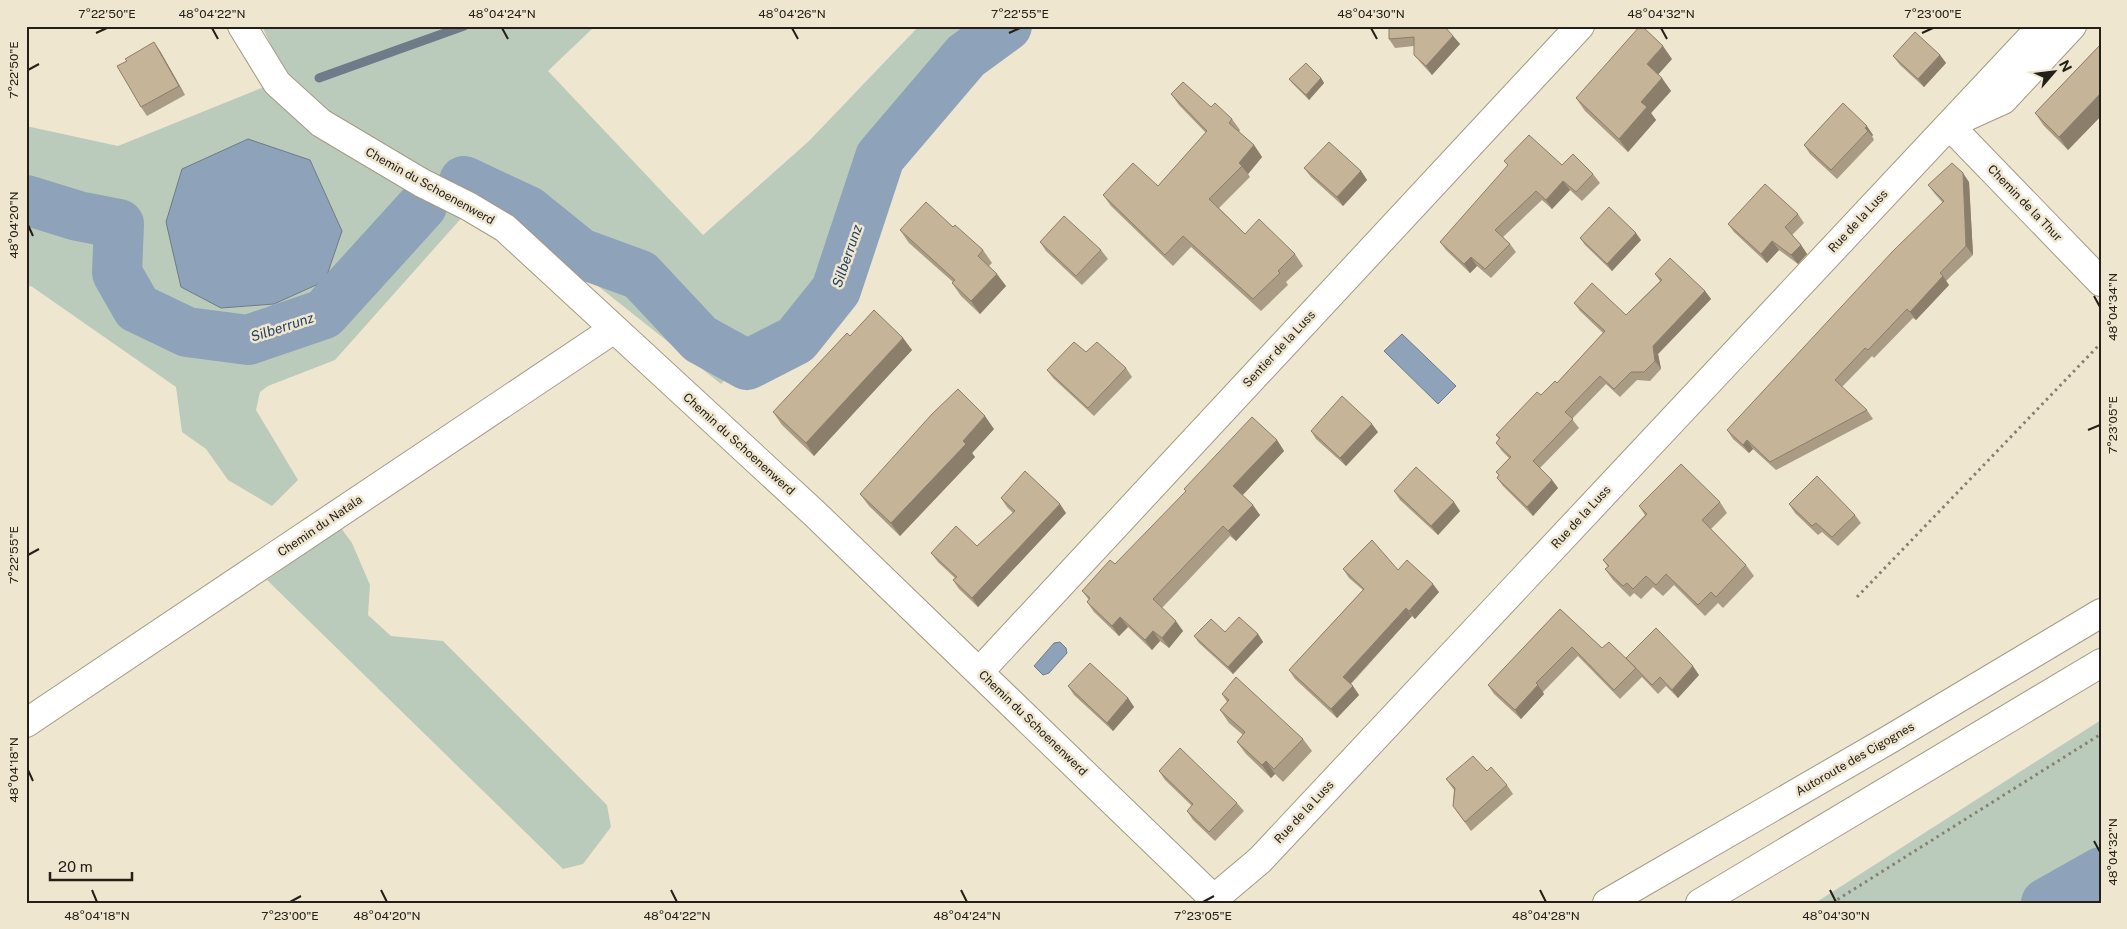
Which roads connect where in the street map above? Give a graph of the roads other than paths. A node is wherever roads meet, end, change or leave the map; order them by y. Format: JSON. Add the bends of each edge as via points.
{"nodes":[{"id":1,"x":242,"y":26,"type":"edge"},
{"id":2,"x":1580,"y":26,"type":"edge"},
{"id":3,"x":2042,"y":26,"type":"edge"},
{"id":4,"x":2072,"y":26,"type":"edge"},
{"id":5,"x":1949,"y":125,"type":"junction"},
{"id":6,"x":2101,"y":282,"type":"edge"},
{"id":7,"x":614,"y":329,"type":"junction"},
{"id":8,"x":2101,"y":613,"type":"edge"},
{"id":9,"x":2101,"y":663,"type":"edge"},
{"id":10,"x":979,"y":672,"type":"junction"},
{"id":11,"x":26,"y":723,"type":"edge"},
{"id":12,"x":1211,"y":901,"type":"edge"},
{"id":13,"x":1607,"y":903,"type":"edge"},
{"id":14,"x":1700,"y":903,"type":"edge"}],
"edges":[{"from":1,"to":7,"type":"main road","name":"Chemin du Schoenenwerd","via":[[277,83],[321,123],[505,228]]},
{"from":2,"to":10,"type":"main road","name":"Sentier de la Luss"},
{"from":3,"to":5,"type":"main road","name":"Rue de la Luss"},
{"from":4,"to":5,"type":"main road","name":"Rue de la Luss","via":[[2003,100]]},
{"from":5,"to":6,"type":"main road","name":"Chemin de la Thur"},
{"from":5,"to":12,"type":"main road","name":"Rue de la Luss","via":[[1260,860]]},
{"from":7,"to":10,"type":"main road","name":"Chemin du Schoenenwerd","via":[[814,513]]},
{"from":7,"to":11,"type":"main road","name":"Chemin du Natala"},
{"from":8,"to":13,"type":"main road","name":"Autoroute des Cigognes"},
{"from":9,"to":14,"type":"main road"},
{"from":10,"to":12,"type":"main road","name":"Chemin du Schoenenwerd"}]}
